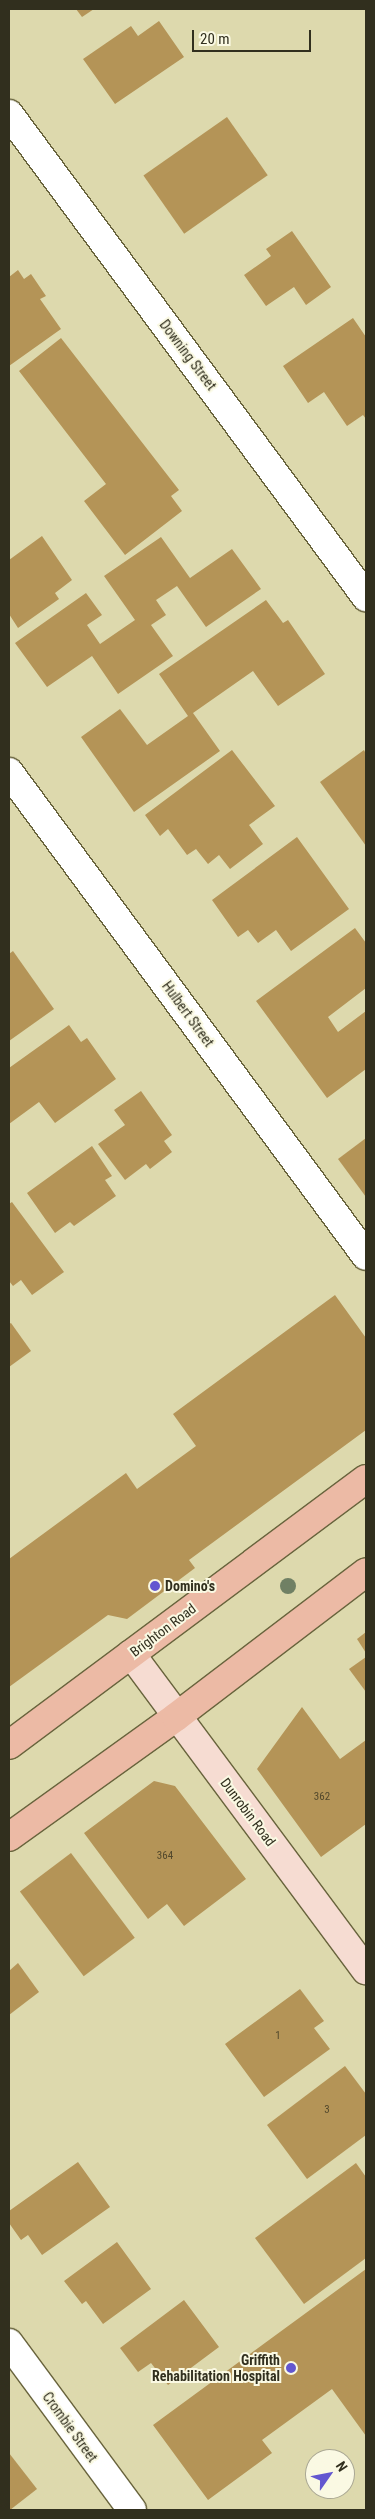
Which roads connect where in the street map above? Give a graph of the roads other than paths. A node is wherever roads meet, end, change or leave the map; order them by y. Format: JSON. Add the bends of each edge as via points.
{"nodes":[{"id":1,"x":9,"y":114,"type":"edge"},
{"id":2,"x":366,"y":596,"type":"edge"},
{"id":3,"x":9,"y":772,"type":"edge"},
{"id":4,"x":366,"y":1256,"type":"edge"},
{"id":5,"x":366,"y":1480,"type":"edge"},
{"id":6,"x":366,"y":1572,"type":"edge"},
{"id":7,"x":131,"y":1654,"type":"junction"},
{"id":8,"x":176,"y":1716,"type":"junction"},
{"id":9,"x":9,"y":1745,"type":"edge"},
{"id":10,"x":9,"y":1837,"type":"edge"},
{"id":11,"x":366,"y":1970,"type":"edge"},
{"id":12,"x":9,"y":2343,"type":"edge"},
{"id":13,"x":132,"y":2510,"type":"edge"}],
"edges":[{"from":1,"to":2,"type":"street","name":"Downing Street"},
{"from":3,"to":4,"type":"street","name":"Hulbert Street"},
{"from":5,"to":7,"type":"main road","name":"Brighton Road"},
{"from":6,"to":8,"type":"main road"},
{"from":7,"to":8,"type":"street","name":"Dunrobin Road"},
{"from":7,"to":9,"type":"main road","name":"Brighton Road"},
{"from":8,"to":10,"type":"main road"},
{"from":8,"to":11,"type":"street","name":"Dunrobin Road"},
{"from":12,"to":13,"type":"street","name":"Crombie Street"}]}
